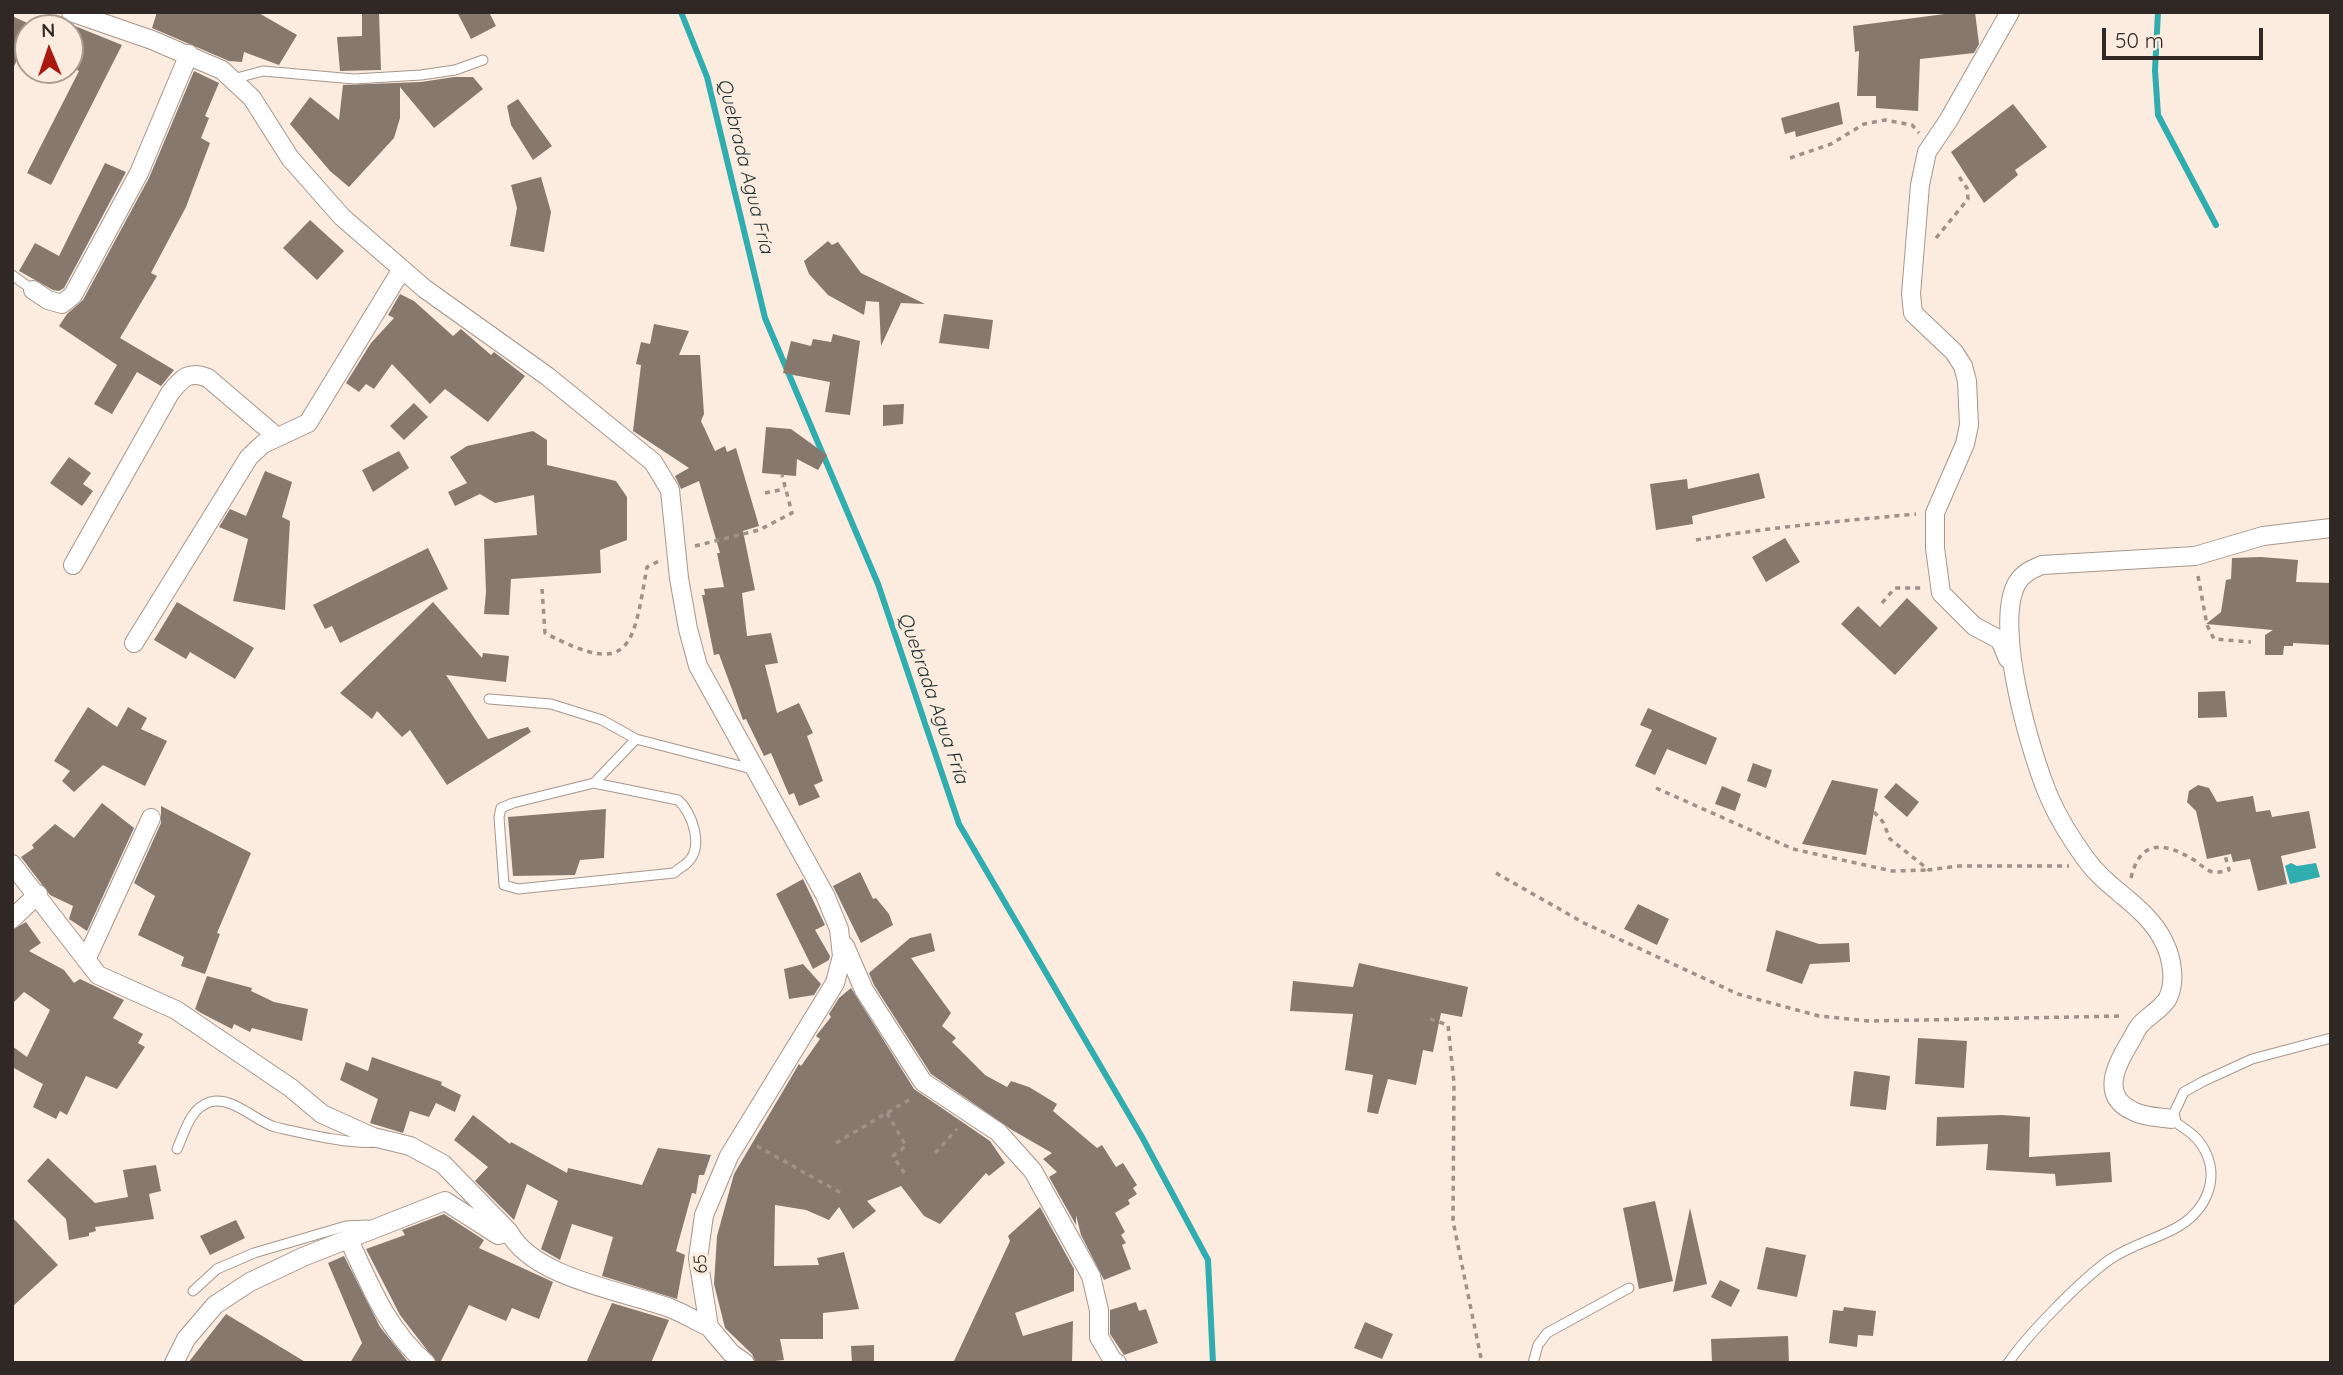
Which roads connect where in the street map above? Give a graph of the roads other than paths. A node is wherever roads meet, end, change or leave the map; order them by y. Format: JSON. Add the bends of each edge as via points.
{"nodes":[{"id":1,"x":71,"y":12,"type":"edge"},
{"id":2,"x":2010,"y":12,"type":"edge"},
{"id":3,"x":189,"y":54,"type":"junction"},
{"id":4,"x":483,"y":60,"type":"dead end"},
{"id":5,"x":233,"y":79,"type":"junction"},
{"id":6,"x":402,"y":269,"type":"junction"},
{"id":7,"x":12,"y":275,"type":"edge"},
{"id":8,"x":33,"y":290,"type":"joint"},
{"id":9,"x":277,"y":437,"type":"junction"},
{"id":10,"x":2331,"y":528,"type":"edge"},
{"id":11,"x":73,"y":565,"type":"dead end"},
{"id":12,"x":134,"y":643,"type":"dead end"},
{"id":13,"x":2016,"y":678,"type":"junction"},
{"id":14,"x":489,"y":699,"type":"dead end"},
{"id":15,"x":636,"y":739,"type":"junction"},
{"id":16,"x":757,"y":771,"type":"junction"},
{"id":17,"x":594,"y":783,"type":"junction"},
{"id":18,"x":151,"y":818,"type":"dead end"},
{"id":19,"x":12,"y":864,"type":"edge"},
{"id":20,"x":38,"y":894,"type":"junction"},
{"id":21,"x":12,"y":919,"type":"edge"},
{"id":22,"x":839,"y":929,"type":"junction"},
{"id":23,"x":86,"y":960,"type":"junction"},
{"id":24,"x":2331,"y":1038,"type":"edge"},
{"id":25,"x":2171,"y":1119,"type":"junction"},
{"id":26,"x":389,"y":1141,"type":"junction"},
{"id":27,"x":177,"y":1149,"type":"dead end"},
{"id":28,"x":445,"y":1200,"type":"junction"},
{"id":29,"x":509,"y":1232,"type":"junction"},
{"id":30,"x":349,"y":1240,"type":"junction"},
{"id":31,"x":1629,"y":1288,"type":"dead end"},
{"id":32,"x":193,"y":1291,"type":"dead end"},
{"id":33,"x":709,"y":1327,"type":"junction"},
{"id":34,"x":174,"y":1363,"type":"edge"},
{"id":35,"x":426,"y":1363,"type":"edge"},
{"id":36,"x":745,"y":1363,"type":"edge"},
{"id":37,"x":1117,"y":1363,"type":"edge"},
{"id":38,"x":1534,"y":1363,"type":"edge"},
{"id":39,"x":2008,"y":1363,"type":"edge"}],
"edges":[{"from":1,"to":3,"type":"street"},
{"from":2,"to":13,"type":"street","via":[[1930,148],[1920,185],[1911,294],[1913,313],[1954,352],[1967,381],[1965,444],[1936,513],[1934,548],[1940,590],[1954,609],[2000,640]]},
{"from":3,"to":5,"type":"street"},
{"from":3,"to":8,"type":"street","via":[[139,173],[72,295],[62,304]]},
{"from":4,"to":5,"type":"lane","via":[[421,75],[354,79],[263,72]]},
{"from":5,"to":6,"type":"street","via":[[252,98],[311,185]]},
{"from":6,"to":9,"type":"street","via":[[308,423]]},
{"from":6,"to":16,"type":"street","via":[[547,376],[653,462],[670,490],[688,629],[698,666]]},
{"from":7,"to":8,"type":"lane"},
{"from":9,"to":11,"type":"street","via":[[208,378],[197,373],[184,376]]},
{"from":9,"to":12,"type":"street","via":[[249,457]]},
{"from":10,"to":13,"type":"street","via":[[2263,536],[2195,556],[2042,565],[2022,575],[2015,586],[2010,616]]},
{"from":13,"to":25,"type":"street","via":[[2030,748],[2051,801],[2088,863],[2153,921],[2165,944],[2173,972],[2167,999],[2138,1026],[2112,1075],[2120,1101],[2135,1112]]},
{"from":14,"to":15,"type":"lane","via":[[551,704],[602,720]]},
{"from":15,"to":16,"type":"lane"},
{"from":15,"to":17,"type":"lane"},
{"from":16,"to":22,"type":"street"},
{"from":17,"to":17,"type":"lane","via":[[501,808],[503,884],[518,889],[674,873],[689,862],[694,853],[689,809],[678,800]]},
{"from":18,"to":23,"type":"street"},
{"from":19,"to":20,"type":"street"},
{"from":20,"to":21,"type":"street"},
{"from":20,"to":23,"type":"street"},
{"from":22,"to":33,"type":"street","name":"65","via":[[842,956],[835,983],[740,1136],[704,1215],[698,1258]]},
{"from":22,"to":37,"type":"street","via":[[864,990],[908,1063],[930,1086],[1010,1143],[1044,1189],[1091,1276],[1100,1337]]},
{"from":23,"to":26,"type":"street","via":[[98,975],[176,1010],[214,1034],[322,1114]]},
{"from":24,"to":25,"type":"lane","via":[[2252,1059],[2204,1081],[2184,1092]]},
{"from":25,"to":39,"type":"lane","via":[[2197,1139],[2206,1157],[2211,1192],[2201,1208],[2173,1230],[2143,1240],[2108,1261],[2023,1341]]},
{"from":26,"to":27,"type":"lane","via":[[359,1144],[273,1126],[224,1102],[209,1102],[192,1114]]},
{"from":26,"to":29,"type":"street","via":[[410,1146],[443,1164]]},
{"from":28,"to":29,"type":"street","via":[[498,1235]]},
{"from":28,"to":30,"type":"street"},
{"from":28,"to":32,"type":"lane","via":[[254,1253],[217,1269]]},
{"from":29,"to":33,"type":"street","via":[[517,1247],[549,1266],[671,1308]]},
{"from":30,"to":34,"type":"street","via":[[250,1282],[215,1305],[186,1339]]},
{"from":30,"to":35,"type":"street","via":[[380,1308],[403,1343]]},
{"from":31,"to":38,"type":"lane","via":[[1547,1333]]},
{"from":33,"to":36,"type":"street"}]}
